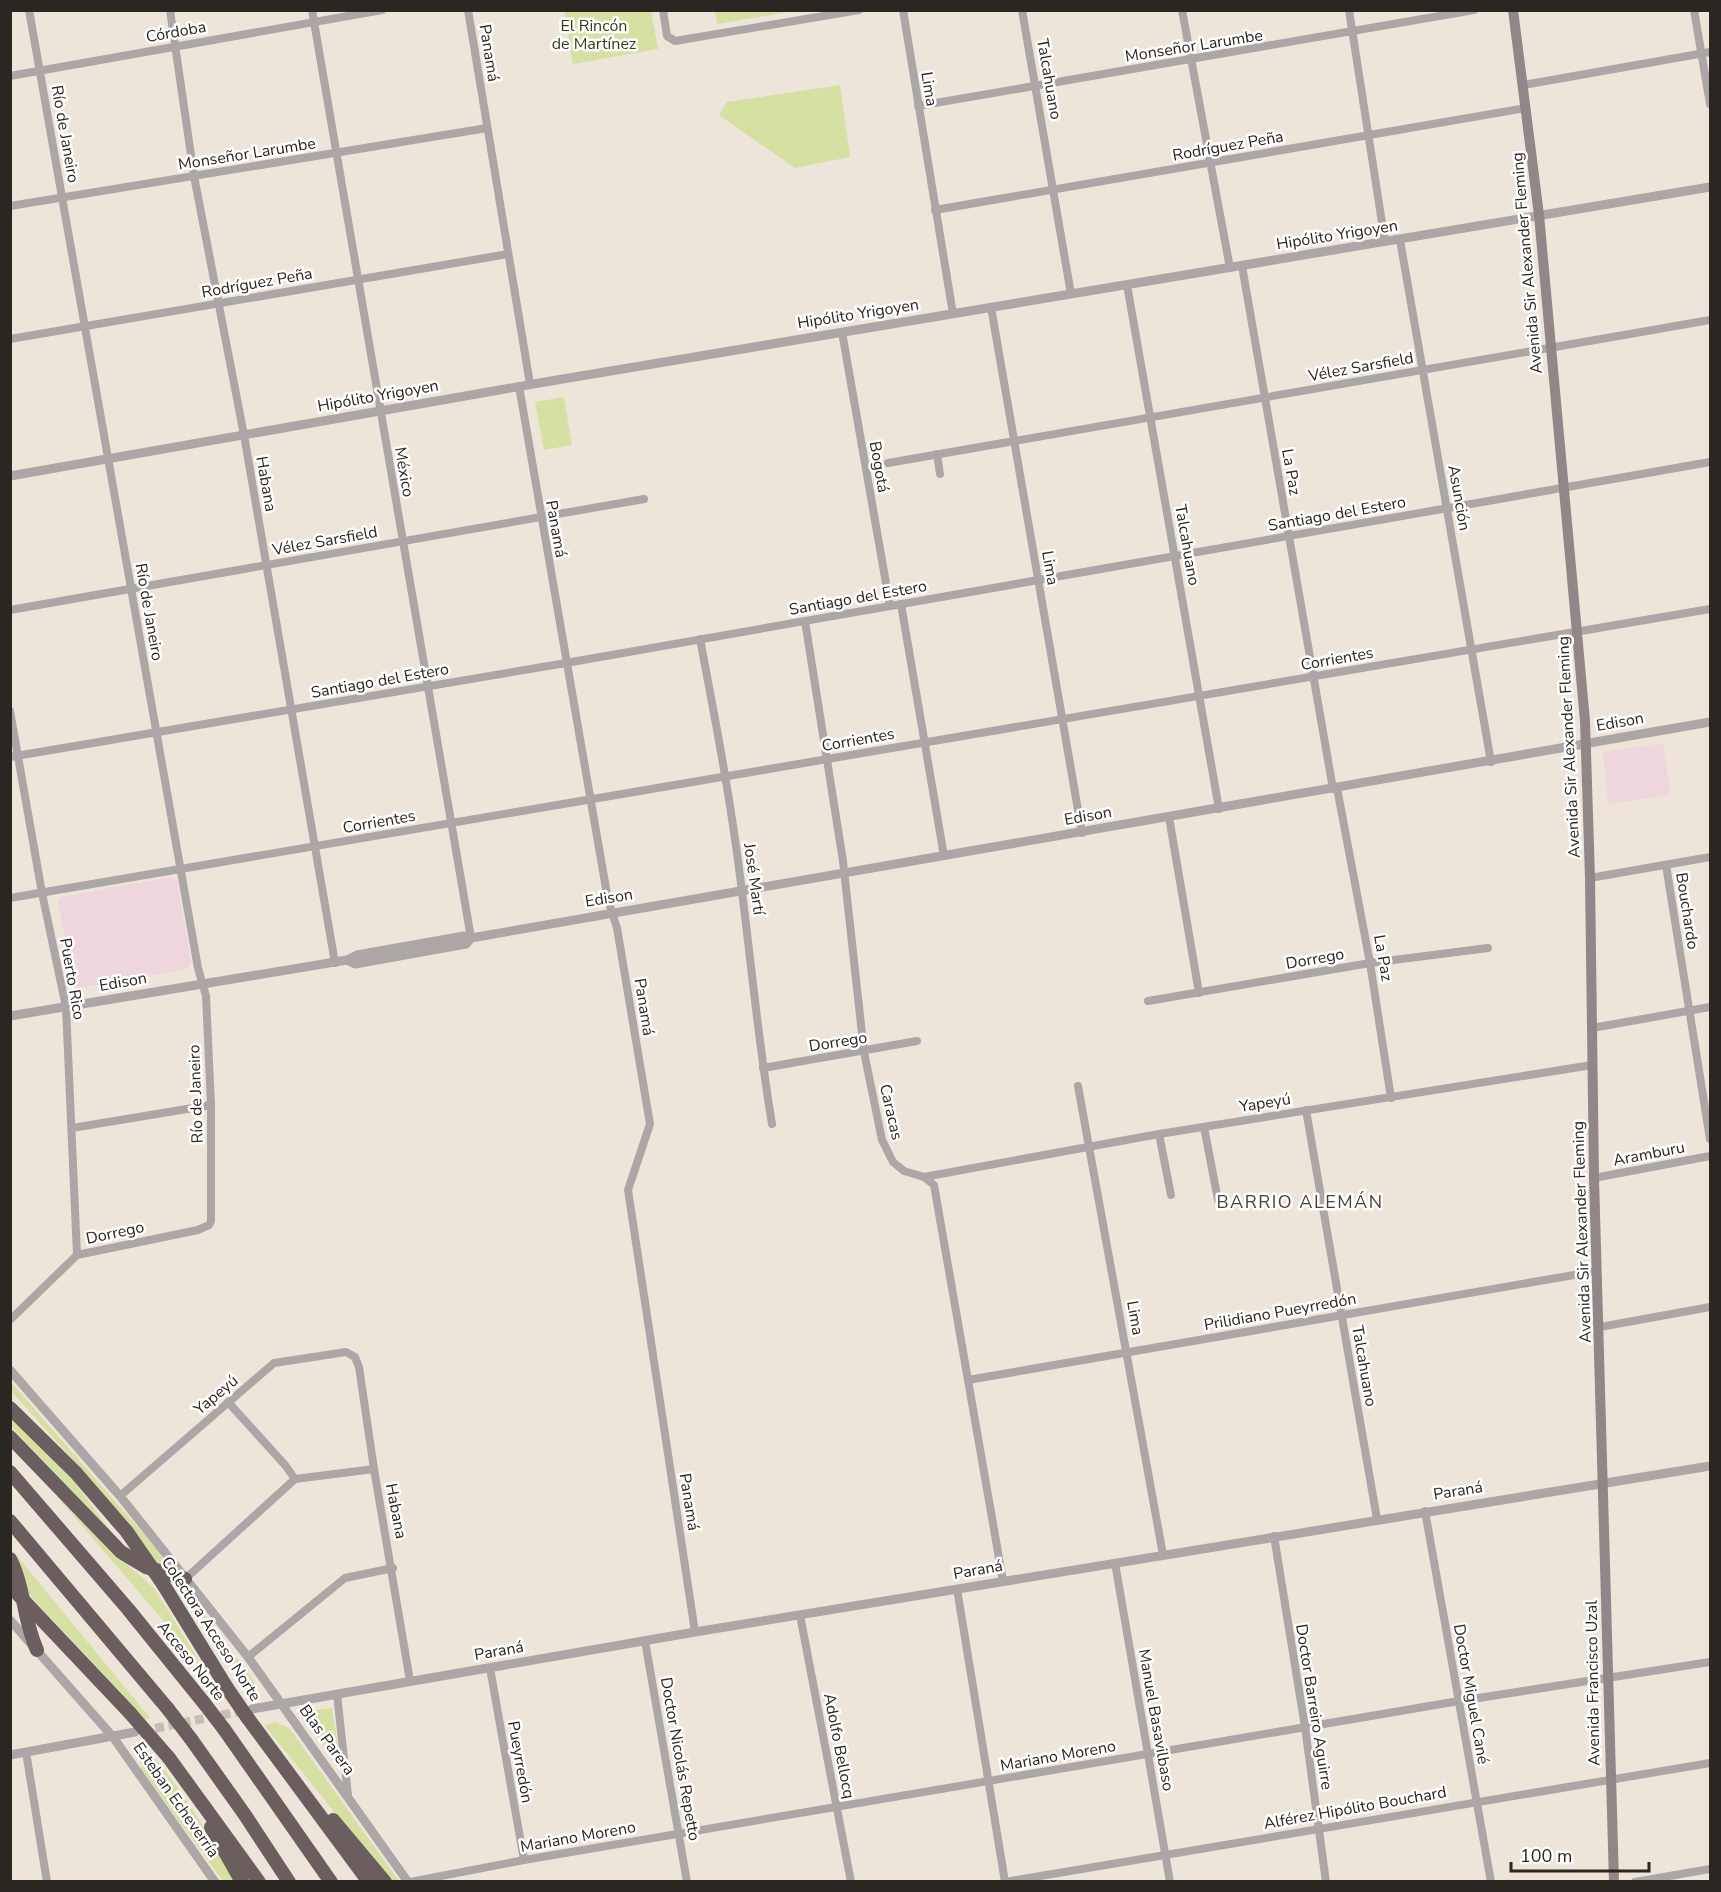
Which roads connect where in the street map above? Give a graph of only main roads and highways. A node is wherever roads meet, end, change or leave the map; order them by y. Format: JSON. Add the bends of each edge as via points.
{"nodes":[{"id":1,"x":1513,"y":10,"type":"edge"},
{"id":2,"x":10,"y":1408,"type":"edge"},
{"id":3,"x":10,"y":1437,"type":"edge"},
{"id":4,"x":10,"y":1472,"type":"edge"},
{"id":5,"x":1603,"y":1484,"type":"joint"},
{"id":6,"x":10,"y":1521,"type":"edge"},
{"id":7,"x":10,"y":1559,"type":"edge"},
{"id":8,"x":185,"y":1579,"type":"road end"},
{"id":9,"x":10,"y":1586,"type":"edge"},
{"id":10,"x":37,"y":1650,"type":"road end"},
{"id":11,"x":268,"y":1746,"type":"junction"},
{"id":12,"x":170,"y":1759,"type":"junction"},
{"id":13,"x":242,"y":1881,"type":"edge"},
{"id":14,"x":259,"y":1881,"type":"edge"},
{"id":15,"x":289,"y":1881,"type":"edge"},
{"id":16,"x":331,"y":1881,"type":"edge"},
{"id":17,"x":369,"y":1881,"type":"edge"},
{"id":18,"x":385,"y":1881,"type":"edge"},
{"id":19,"x":1614,"y":1881,"type":"edge"}],
"edges":[{"from":1,"to":5,"type":"main road","name":"Avenida Sir Alexander Fleming","via":[[1539,214],[1586,743]]},
{"from":2,"to":11,"type":"highway","name":"Colectora Acceso Norte","bridge":true,"via":[[76,1473],[127,1532]]},
{"from":3,"to":8,"type":"highway","via":[[121,1552],[146,1567]]},
{"from":4,"to":16,"type":"highway","name":"Acceso Norte","bridge":true,"via":[[204,1703]]},
{"from":5,"to":19,"type":"main road","name":"Avenida Francisco Uzal"},
{"from":6,"to":15,"type":"highway","bridge":true,"via":[[168,1709]]},
{"from":7,"to":10,"type":"highway","via":[[18,1579],[26,1625]]},
{"from":9,"to":12,"type":"highway","bridge":true},
{"from":11,"to":17,"type":"highway","name":"Colectora Acceso Norte"},
{"from":11,"to":18,"type":"highway"},
{"from":12,"to":13,"type":"highway"},
{"from":12,"to":14,"type":"highway"}]}
